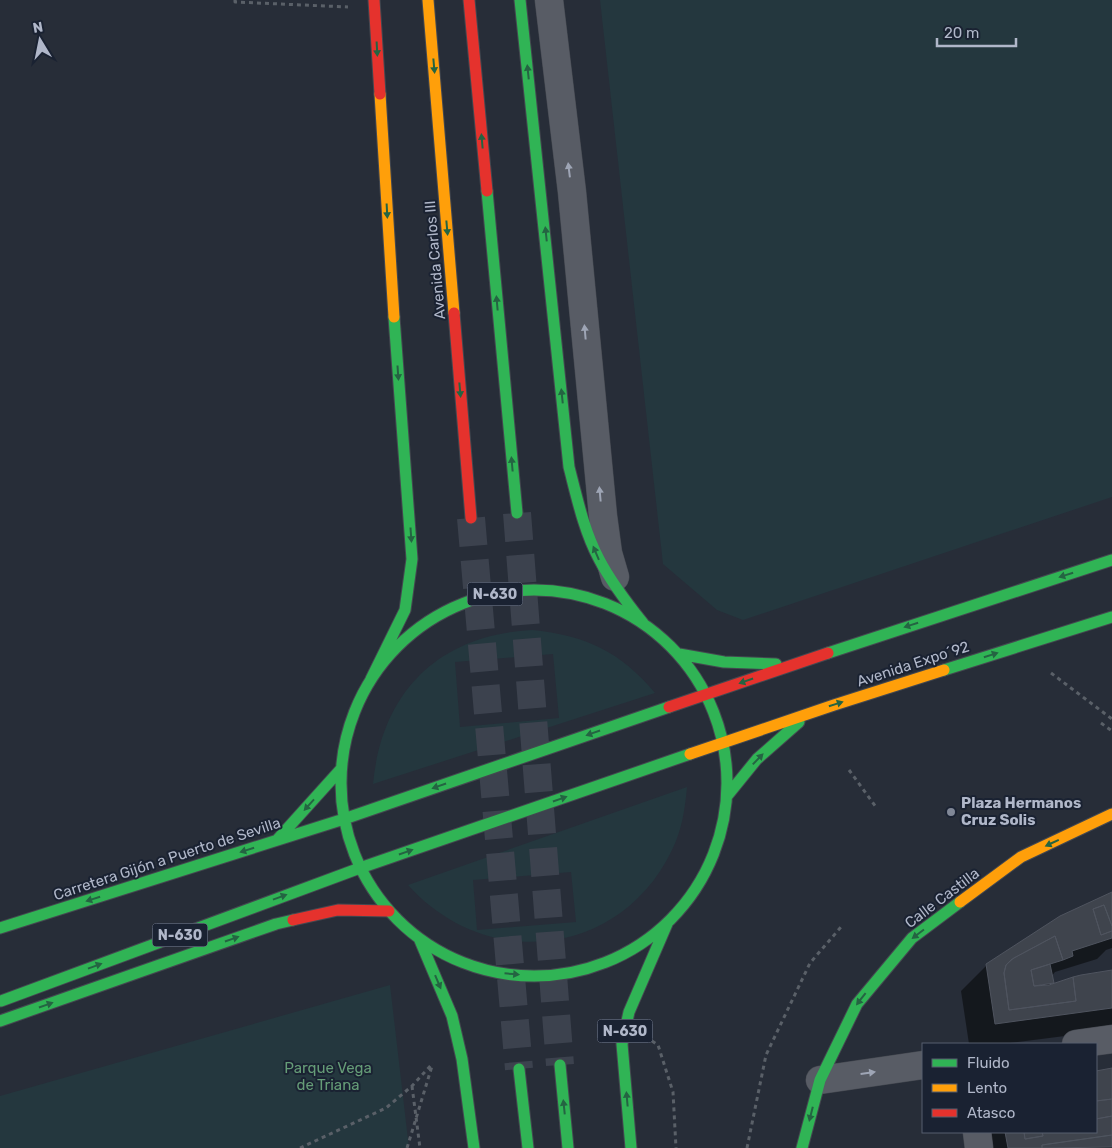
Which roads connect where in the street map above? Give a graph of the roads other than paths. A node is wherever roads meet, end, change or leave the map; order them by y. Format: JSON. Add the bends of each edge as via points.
{"nodes":[{"id":1,"x":374,"y":0,"type":"edge"},
{"id":2,"x":428,"y":0,"type":"edge"},
{"id":3,"x":469,"y":0,"type":"edge"},
{"id":4,"x":520,"y":0,"type":"edge"},
{"id":5,"x":549,"y":0,"type":"edge"},
{"id":6,"x":517,"y":513,"type":"tunnel mouth"},
{"id":7,"x":471,"y":518,"type":"tunnel mouth"},
{"id":8,"x":1112,"y":560,"type":"edge"},
{"id":9,"x":619,"y":593,"type":"junction"},
{"id":10,"x":1112,"y":617,"type":"edge"},
{"id":11,"x":643,"y":623,"type":"junction"},
{"id":12,"x":679,"y":654,"type":"junction"},
{"id":13,"x":792,"y":664,"type":"junction"},
{"id":14,"x":371,"y":679,"type":"junction"},
{"id":15,"x":706,"y":694,"type":"junction"},
{"id":16,"x":809,"y":714,"type":"junction"},
{"id":17,"x":724,"y":743,"type":"junction"},
{"id":18,"x":341,"y":769,"type":"junction"},
{"id":19,"x":727,"y":796,"type":"junction"},
{"id":20,"x":1112,"y":814,"type":"edge"},
{"id":21,"x":344,"y":819,"type":"junction"},
{"id":22,"x":277,"y":840,"type":"junction"},
{"id":23,"x":360,"y":868,"type":"junction"},
{"id":24,"x":389,"y":911,"type":"junction"},
{"id":25,"x":668,"y":922,"type":"junction"},
{"id":26,"x":0,"y":928,"type":"edge"},
{"id":27,"x":418,"y":938,"type":"junction"},
{"id":28,"x":0,"y":1002,"type":"edge"},
{"id":29,"x":0,"y":1021,"type":"edge"},
{"id":30,"x":1112,"y":1039,"type":"edge"},
{"id":31,"x":1083,"y":1043,"type":"edge"},
{"id":32,"x":560,"y":1065,"type":"tunnel mouth"},
{"id":33,"x":922,"y":1066,"type":"edge"},
{"id":34,"x":520,"y":1069,"type":"tunnel mouth"},
{"id":35,"x":820,"y":1080,"type":"junction"},
{"id":36,"x":977,"y":1133,"type":"edge"},
{"id":37,"x":474,"y":1148,"type":"edge"},
{"id":38,"x":528,"y":1148,"type":"edge"},
{"id":39,"x":568,"y":1148,"type":"edge"},
{"id":40,"x":631,"y":1148,"type":"edge"},
{"id":41,"x":802,"y":1148,"type":"edge"},
{"id":42,"x":979,"y":1148,"type":"edge"}],
"edges":[{"from":1,"to":14,"type":"main road","one_way":true,"via":[[412,559],[405,610]]},
{"from":2,"to":7,"type":"main road","name":"Avenida Carlos III","one_way":true},
{"from":6,"to":3,"type":"main road","one_way":true},
{"from":9,"to":4,"type":"main road","one_way":true,"via":[[598,558],[582,517],[569,467]]},
{"from":9,"to":5,"type":"street","one_way":true,"via":[[608,553],[603,516],[572,192]]},
{"from":8,"to":13,"type":"main road","one_way":true},
{"from":9,"to":11,"type":"main road"},
{"from":16,"to":10,"type":"main road","name":"Avenida Expo´92","one_way":true},
{"from":11,"to":12,"type":"main road","number":"N-630"},
{"from":11,"to":14,"type":"main road","number":"N-630","via":[[609,604],[572,593],[533,590],[495,594],[458,605],[424,624],[395,649]]},
{"from":12,"to":13,"type":"main road","via":[[724,662]]},
{"from":12,"to":15,"type":"main road","number":"N-630"},
{"from":13,"to":15,"type":"main road","name":"Carretera Gijón a Puerto de Sevilla","one_way":true},
{"from":14,"to":18,"type":"main road","number":"N-630","via":[[355,710]]},
{"from":15,"to":17,"type":"main road","number":"N-630"},
{"from":15,"to":21,"type":"main road","name":"Carretera Gijón a Puerto de Sevilla","one_way":true},
{"from":16,"to":17,"type":"main road","name":"Avenida Expo´92"},
{"from":19,"to":16,"type":"main road","one_way":true,"via":[[757,759]]},
{"from":17,"to":19,"type":"main road","number":"N-630"},
{"from":23,"to":17,"type":"main road","name":"Avenida Expo´92","one_way":true},
{"from":18,"to":21,"type":"main road","number":"N-630"},
{"from":18,"to":22,"type":"main road","one_way":true},
{"from":19,"to":25,"type":"main road","number":"N-630","via":[[722,831],[710,865]]},
{"from":20,"to":35,"type":"main road","name":"Calle Castilla","one_way":true,"via":[[1021,857],[912,938],[857,1004]]},
{"from":21,"to":22,"type":"main road","name":"Carretera Gijón a Puerto de Sevilla"},
{"from":21,"to":23,"type":"main road","number":"N-630"},
{"from":22,"to":26,"type":"main road","name":"Carretera Gijón a Puerto de Sevilla","one_way":true},
{"from":23,"to":24,"type":"main road","number":"N-630"},
{"from":28,"to":23,"type":"main road","number":"N-630","one_way":true},
{"from":24,"to":27,"type":"main road","number":"N-630"},
{"from":29,"to":24,"type":"main road","one_way":true,"via":[[276,924],[338,910]]},
{"from":27,"to":25,"type":"main road","number":"N-630","one_way":true,"via":[[472,966],[531,976],[590,967],[619,956]]},
{"from":40,"to":25,"type":"main road","number":"N-630","one_way":true,"via":[[622,1044],[629,1012]]},
{"from":27,"to":37,"type":"main road","number":"N-630","one_way":true,"via":[[452,1016],[462,1059]]},
{"from":30,"to":31,"type":"street"},
{"from":39,"to":32,"type":"main road","one_way":true},
{"from":35,"to":33,"type":"street","one_way":true},
{"from":34,"to":38,"type":"main road"},
{"from":35,"to":41,"type":"main road","name":"Calle Castilla","one_way":true},
{"from":36,"to":42,"type":"street"}]}
